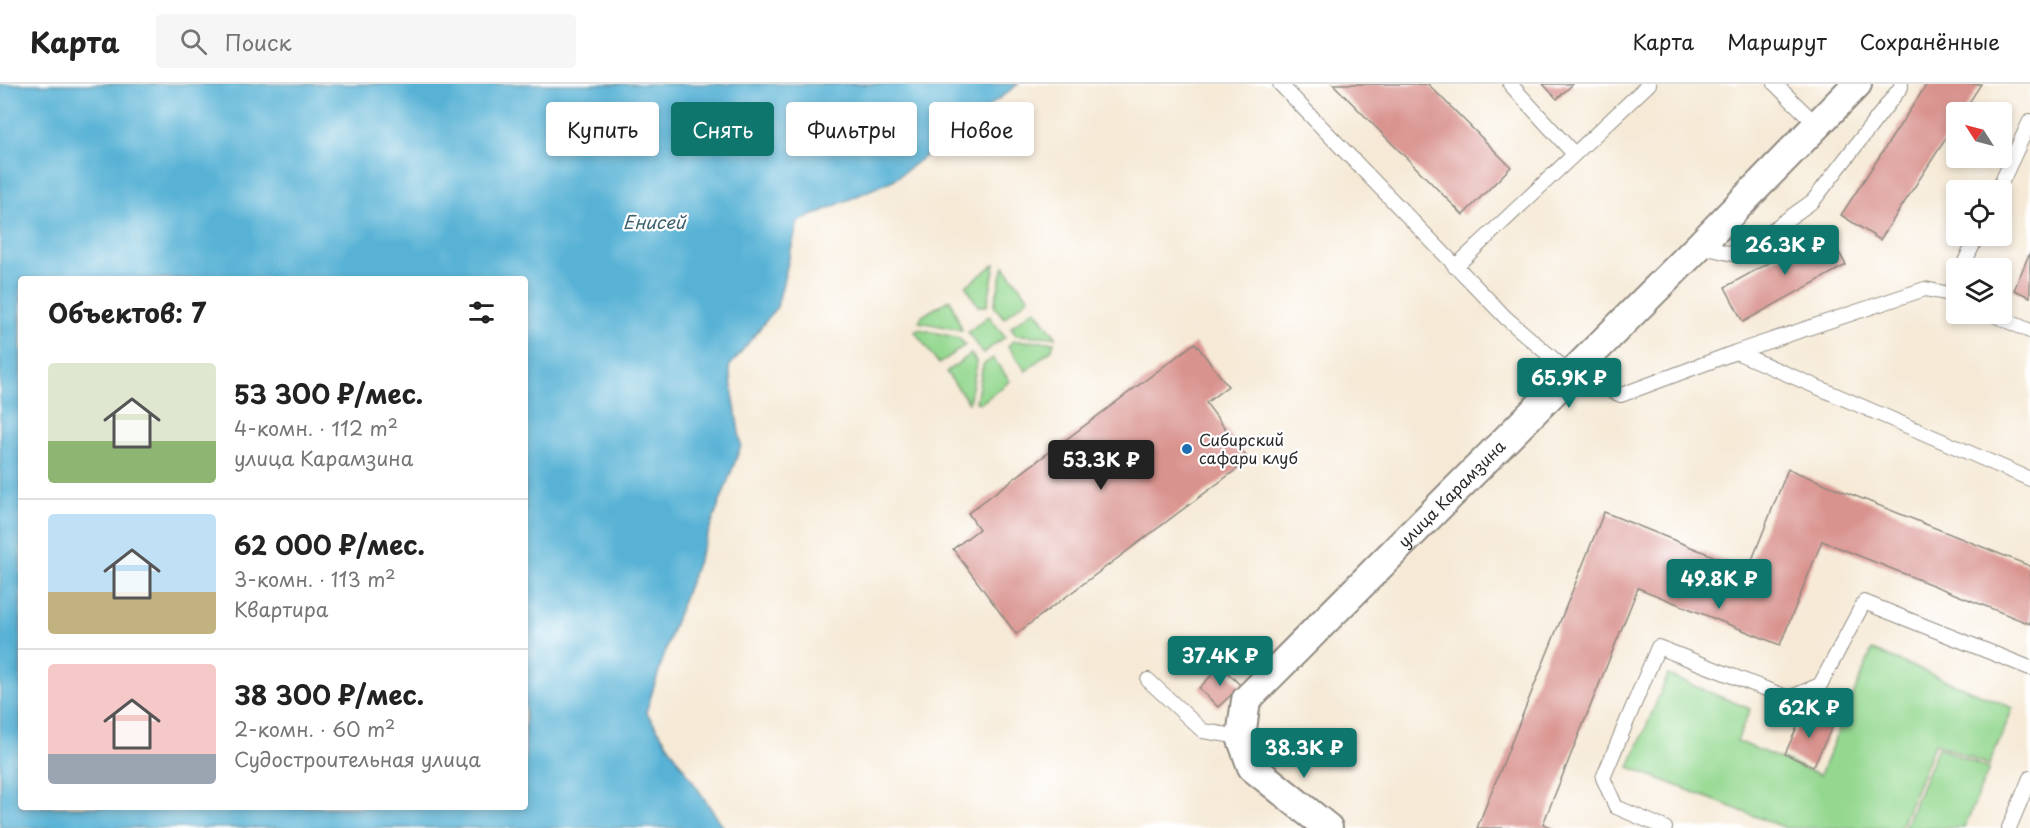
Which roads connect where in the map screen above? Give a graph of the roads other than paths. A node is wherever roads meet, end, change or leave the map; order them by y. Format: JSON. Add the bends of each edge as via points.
{"nodes":[{"id":1,"x":1280,"y":84,"type":"edge"},
{"id":2,"x":1510,"y":84,"type":"edge"},
{"id":3,"x":1648,"y":84,"type":"edge"},
{"id":4,"x":1775,"y":84,"type":"edge"},
{"id":5,"x":1857,"y":84,"type":"edge"},
{"id":6,"x":1900,"y":84,"type":"edge"},
{"id":7,"x":2030,"y":121,"type":"edge"},
{"id":8,"x":1817,"y":125,"type":"junction"},
{"id":9,"x":1574,"y":154,"type":"junction"},
{"id":10,"x":2003,"y":180,"type":"edge"},
{"id":11,"x":1699,"y":246,"type":"junction"},
{"id":12,"x":1455,"y":267,"type":"junction"},
{"id":13,"x":1946,"y":294,"type":"edge"},
{"id":14,"x":2012,"y":323,"type":"edge"},
{"id":15,"x":2030,"y":332,"type":"edge"},
{"id":16,"x":1736,"y":352,"type":"junction"},
{"id":17,"x":1571,"y":374,"type":"junction"},
{"id":18,"x":2030,"y":479,"type":"edge"},
{"id":19,"x":2030,"y":668,"type":"edge"},
{"id":20,"x":1148,"y":680,"type":"dead end"},
{"id":21,"x":1241,"y":737,"type":"junction"},
{"id":22,"x":2030,"y":778,"type":"edge"},
{"id":23,"x":1328,"y":828,"type":"edge"},
{"id":24,"x":1665,"y":828,"type":"edge"},
{"id":25,"x":2009,"y":828,"type":"edge"}],
"edges":[{"from":1,"to":12,"type":"lane"},
{"from":2,"to":9,"type":"lane"},
{"from":3,"to":9,"type":"lane"},
{"from":4,"to":8,"type":"lane"},
{"from":5,"to":8,"type":"street","name":"улица Карамзина"},
{"from":6,"to":11,"type":"lane","via":[[1814,201],[1737,255]]},
{"from":7,"to":10,"type":"lane"},
{"from":8,"to":11,"type":"street","name":"улица Карамзина"},
{"from":9,"to":12,"type":"lane"},
{"from":11,"to":17,"type":"street","name":"улица Карамзина"},
{"from":12,"to":17,"type":"lane"},
{"from":13,"to":16,"type":"lane","via":[[1925,289]]},
{"from":14,"to":15,"type":"lane"},
{"from":16,"to":17,"type":"lane","via":[[1621,395]]},
{"from":16,"to":18,"type":"lane"},
{"from":17,"to":21,"type":"street","name":"улица Карамзина","via":[[1246,700]]},
{"from":19,"to":24,"type":"lane","via":[[1864,602],[1820,685],[1789,698],[1658,647],[1603,778],[1616,807]]},
{"from":20,"to":21,"type":"lane","via":[[1203,731]]},
{"from":21,"to":23,"type":"street","name":"улица Карамзина","via":[[1252,767]]},
{"from":22,"to":25,"type":"lane"}]}
